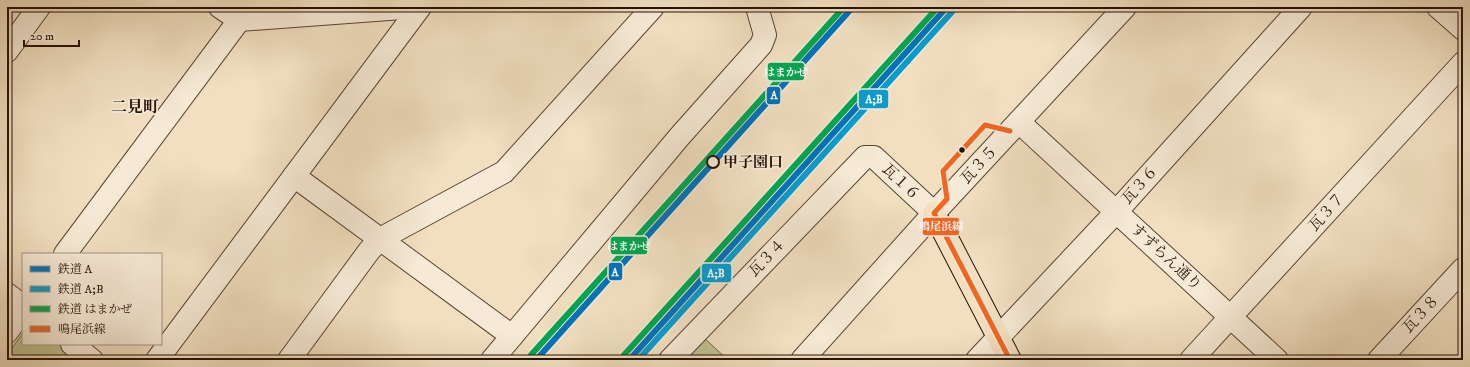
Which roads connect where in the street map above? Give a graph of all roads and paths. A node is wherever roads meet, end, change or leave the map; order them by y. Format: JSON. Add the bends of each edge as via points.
{"nodes":[{"id":1,"x":39,"y":7,"type":"edge"},
{"id":2,"x":220,"y":7,"type":"edge"},
{"id":3,"x":416,"y":7,"type":"edge"},
{"id":4,"x":420,"y":7,"type":"edge"},
{"id":5,"x":654,"y":7,"type":"edge"},
{"id":6,"x":758,"y":7,"type":"edge"},
{"id":7,"x":1125,"y":7,"type":"edge"},
{"id":8,"x":1301,"y":7,"type":"edge"},
{"id":9,"x":1438,"y":7,"type":"edge"},
{"id":10,"x":244,"y":14,"type":"edge"},
{"id":11,"x":1463,"y":30,"type":"edge"},
{"id":12,"x":7,"y":51,"type":"edge"},
{"id":13,"x":1463,"y":63,"type":"edge"},
{"id":14,"x":1019,"y":122,"type":"junction"},
{"id":15,"x":865,"y":157,"type":"joint"},
{"id":16,"x":294,"y":176,"type":"junction"},
{"id":17,"x":1116,"y":212,"type":"junction"},
{"id":18,"x":934,"y":213,"type":"junction"},
{"id":19,"x":380,"y":239,"type":"junction"},
{"id":20,"x":66,"y":253,"type":"edge"},
{"id":21,"x":1463,"y":269,"type":"edge"},
{"id":22,"x":7,"y":294,"type":"edge"},
{"id":23,"x":22,"y":305,"type":"edge"},
{"id":24,"x":22,"y":311,"type":"edge"},
{"id":25,"x":1231,"y":317,"type":"junction"},
{"id":26,"x":7,"y":332,"type":"edge"},
{"id":27,"x":512,"y":336,"type":"junction"},
{"id":28,"x":998,"y":337,"type":"junction"},
{"id":29,"x":73,"y":345,"type":"edge"},
{"id":30,"x":92,"y":360,"type":"edge"},
{"id":31,"x":157,"y":360,"type":"edge"},
{"id":32,"x":289,"y":360,"type":"edge"},
{"id":33,"x":492,"y":360,"type":"edge"},
{"id":34,"x":670,"y":360,"type":"edge"},
{"id":35,"x":802,"y":360,"type":"edge"},
{"id":36,"x":977,"y":360,"type":"edge"},
{"id":37,"x":1010,"y":360,"type":"edge"},
{"id":38,"x":1191,"y":360,"type":"edge"},
{"id":39,"x":1277,"y":360,"type":"edge"},
{"id":40,"x":1379,"y":360,"type":"edge"}],
"edges":[{"from":1,"to":12,"type":"street"},
{"from":2,"to":10,"type":"street"},
{"from":3,"to":10,"type":"street"},
{"from":4,"to":16,"type":"street"},
{"from":5,"to":19,"type":"street","via":[[504,172]]},
{"from":6,"to":27,"type":"street","via":[[765,35],[761,45],[680,136]]},
{"from":7,"to":14,"type":"street","name":"瓦３５"},
{"from":8,"to":17,"type":"street","name":"瓦３６"},
{"from":9,"to":11,"type":"street"},
{"from":10,"to":20,"type":"street"},
{"from":13,"to":25,"type":"street","name":"瓦３７"},
{"from":14,"to":17,"type":"street","name":"すずらん通り"},
{"from":14,"to":18,"type":"street","name":"瓦３５"},
{"from":15,"to":18,"type":"street","name":"瓦１６","via":[[874,156]]},
{"from":15,"to":34,"type":"street","name":"瓦３４"},
{"from":16,"to":19,"type":"street"},
{"from":16,"to":31,"type":"street"},
{"from":17,"to":25,"type":"street","name":"すずらん通り"},
{"from":17,"to":28,"type":"street","name":"瓦３６"},
{"from":18,"to":28,"type":"main road"},
{"from":18,"to":35,"type":"street","name":"瓦３５"},
{"from":19,"to":27,"type":"street"},
{"from":19,"to":32,"type":"street"},
{"from":21,"to":40,"type":"street","name":"瓦３８"},
{"from":22,"to":23,"type":"street"},
{"from":24,"to":26,"type":"street"},
{"from":25,"to":38,"type":"street","name":"瓦３７"},
{"from":25,"to":39,"type":"street","name":"すずらん通り"},
{"from":27,"to":33,"type":"street"},
{"from":28,"to":36,"type":"street","name":"瓦３６"},
{"from":28,"to":37,"type":"main road"},
{"from":29,"to":30,"type":"street"}]}
